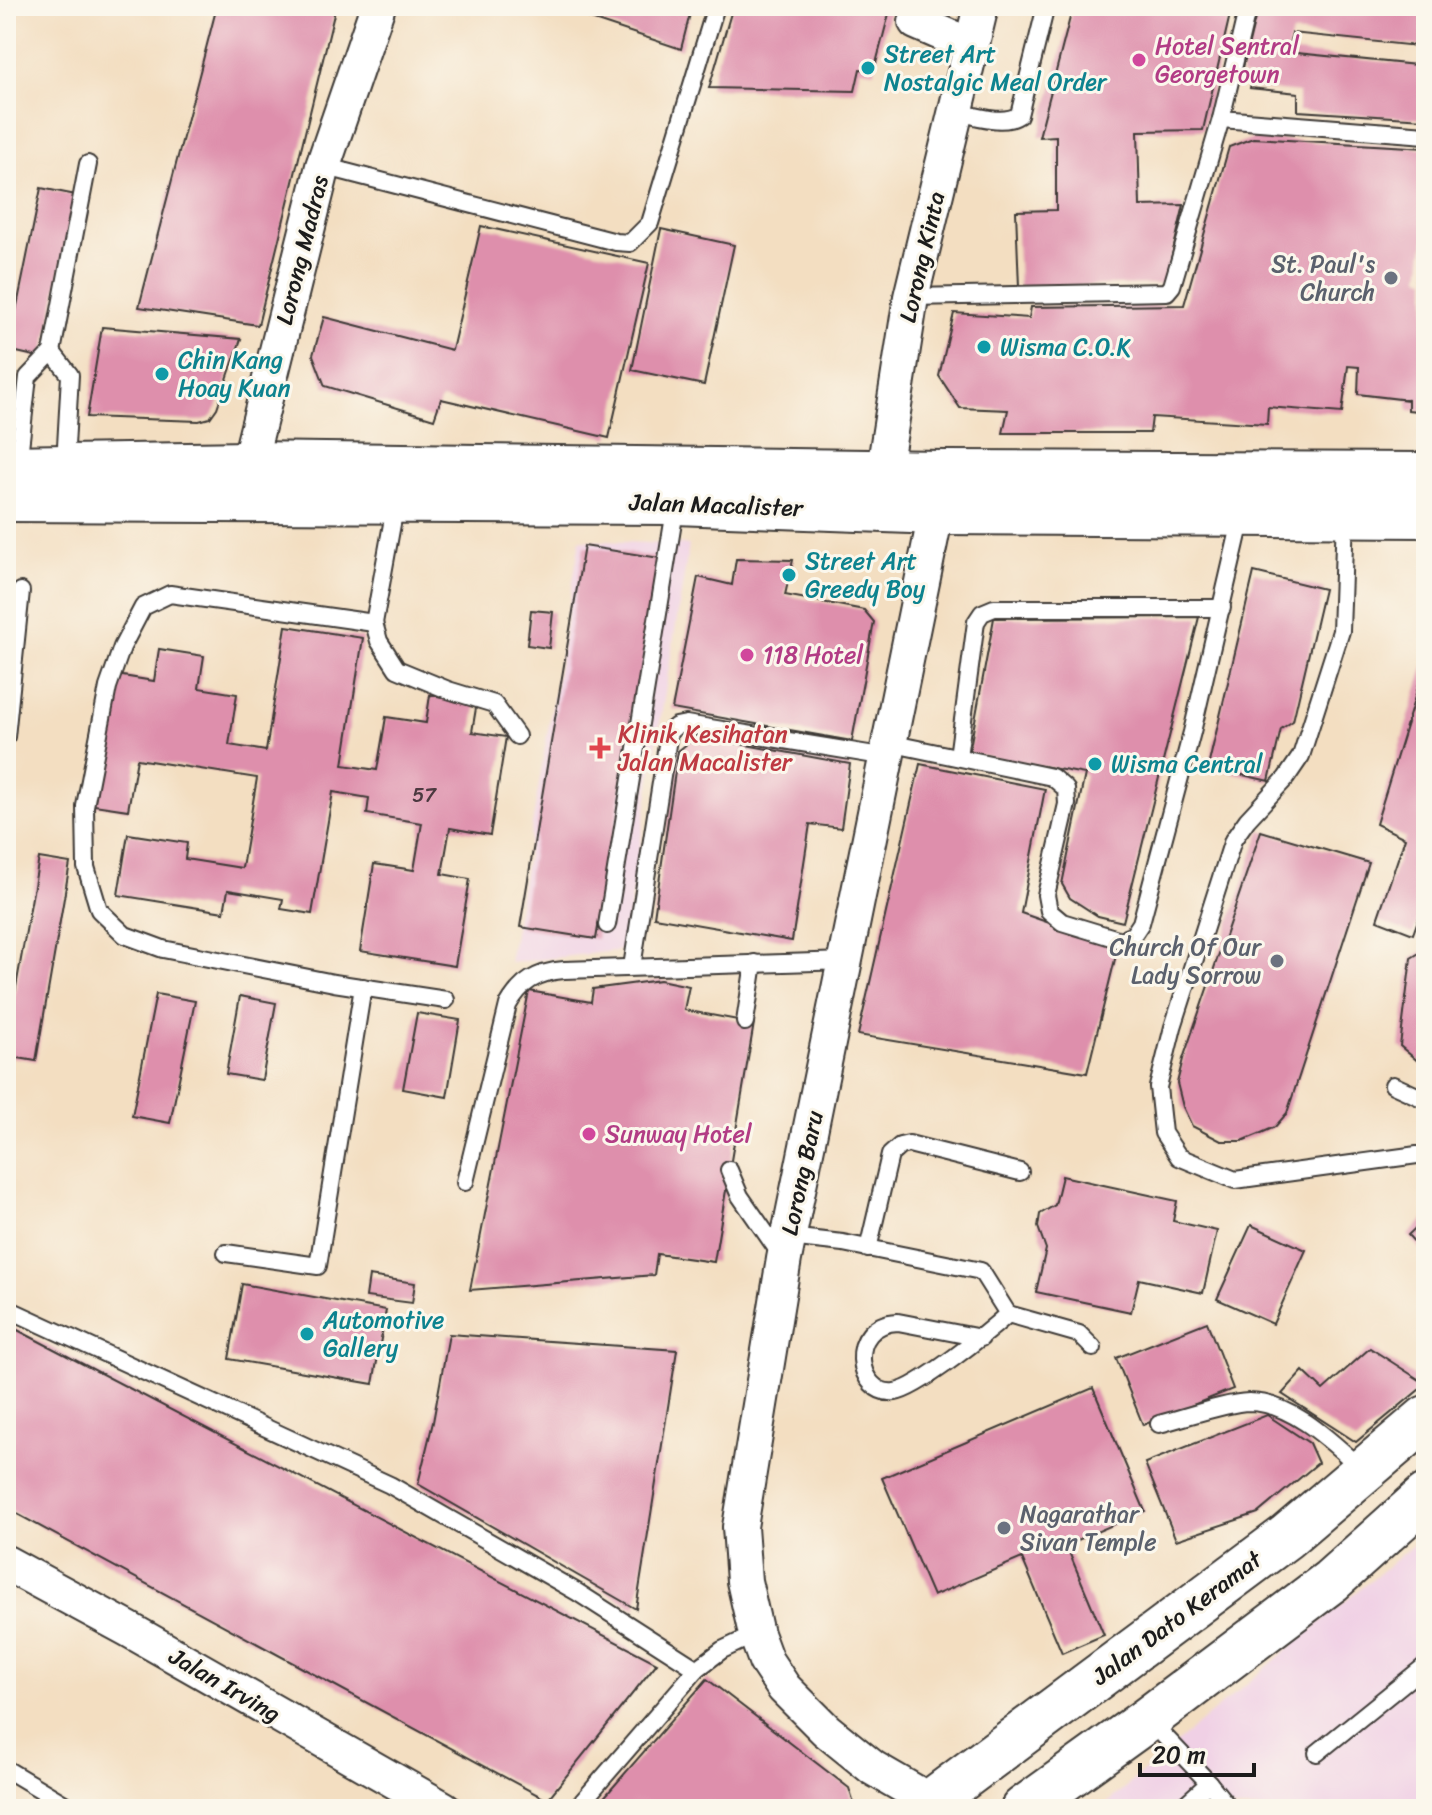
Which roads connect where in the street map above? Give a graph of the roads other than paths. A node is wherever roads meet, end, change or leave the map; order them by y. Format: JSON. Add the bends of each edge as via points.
{"nodes":[{"id":1,"x":378,"y":6,"type":"edge"},
{"id":2,"x":716,"y":6,"type":"edge"},
{"id":3,"x":981,"y":6,"type":"edge"},
{"id":4,"x":1046,"y":6,"type":"edge"},
{"id":5,"x":1248,"y":6,"type":"edge"},
{"id":6,"x":916,"y":22,"type":"dead end"},
{"id":7,"x":971,"y":46,"type":"junction"},
{"id":8,"x":957,"y":112,"type":"junction"},
{"id":9,"x":1221,"y":119,"type":"junction"},
{"id":10,"x":1426,"y":135,"type":"edge"},
{"id":11,"x":88,"y":164,"type":"dead end"},
{"id":12,"x":323,"y":166,"type":"junction"},
{"id":13,"x":911,"y":297,"type":"junction"},
{"id":14,"x":52,"y":352,"type":"junction"},
{"id":15,"x":65,"y":467,"type":"junction"},
{"id":16,"x":1426,"y":475,"type":"edge"},
{"id":17,"x":10,"y":478,"type":"edge"},
{"id":18,"x":244,"y":482,"type":"junction"},
{"id":19,"x":881,"y":490,"type":"junction"},
{"id":20,"x":941,"y":493,"type":"junction"},
{"id":21,"x":1245,"y":493,"type":"junction"},
{"id":22,"x":1345,"y":494,"type":"junction"},
{"id":23,"x":397,"y":501,"type":"junction"},
{"id":24,"x":676,"y":502,"type":"junction"},
{"id":25,"x":1426,"y":515,"type":"edge"},
{"id":26,"x":21,"y":591,"type":"dead end"},
{"id":27,"x":1222,"y":608,"type":"junction"},
{"id":28,"x":374,"y":623,"type":"junction"},
{"id":29,"x":517,"y":736,"type":"dead end"},
{"id":30,"x":6,"y":737,"type":"edge"},
{"id":31,"x":888,"y":750,"type":"junction"},
{"id":32,"x":958,"y":757,"type":"junction"},
{"id":33,"x":607,"y":925,"type":"dead end"},
{"id":34,"x":846,"y":961,"type":"junction"},
{"id":35,"x":754,"y":963,"type":"junction"},
{"id":36,"x":632,"y":967,"type":"junction"},
{"id":37,"x":363,"y":987,"type":"junction"},
{"id":38,"x":446,"y":1000,"type":"dead end"},
{"id":39,"x":745,"y":1022,"type":"dead end"},
{"id":40,"x":1393,"y":1085,"type":"dead end"},
{"id":41,"x":1426,"y":1100,"type":"edge"},
{"id":42,"x":1417,"y":1155,"type":"dead end"},
{"id":43,"x":729,"y":1170,"type":"dead end"},
{"id":44,"x":1020,"y":1172,"type":"dead end"},
{"id":45,"x":465,"y":1182,"type":"dead end"},
{"id":46,"x":787,"y":1248,"type":"junction"},
{"id":47,"x":868,"y":1249,"type":"junction"},
{"id":48,"x":226,"y":1253,"type":"dead end"},
{"id":49,"x":6,"y":1308,"type":"edge"},
{"id":50,"x":1008,"y":1314,"type":"junction"},
{"id":51,"x":981,"y":1338,"type":"junction"},
{"id":52,"x":1093,"y":1348,"type":"dead end"},
{"id":53,"x":1426,"y":1418,"type":"edge"},
{"id":54,"x":1159,"y":1424,"type":"dead end"},
{"id":55,"x":1364,"y":1471,"type":"junction"},
{"id":56,"x":1426,"y":1496,"type":"edge"},
{"id":57,"x":6,"y":1563,"type":"edge"},
{"id":58,"x":756,"y":1634,"type":"junction"},
{"id":59,"x":1426,"y":1665,"type":"edge"},
{"id":60,"x":697,"y":1669,"type":"junction"},
{"id":61,"x":1148,"y":1719,"type":"junction"},
{"id":62,"x":1317,"y":1753,"type":"dead end"},
{"id":63,"x":6,"y":1769,"type":"edge"},
{"id":64,"x":1209,"y":1783,"type":"junction"},
{"id":65,"x":926,"y":1805,"type":"edge"},
{"id":66,"x":1191,"y":1805,"type":"edge"},
{"id":67,"x":73,"y":1809,"type":"edge"},
{"id":68,"x":444,"y":1809,"type":"edge"},
{"id":69,"x":576,"y":1809,"type":"edge"},
{"id":70,"x":1023,"y":1809,"type":"edge"},
{"id":71,"x":1230,"y":1809,"type":"edge"}],
"edges":[{"from":1,"to":12,"type":"street","name":"Lorong Madras"},
{"from":2,"to":12,"type":"lane","via":[[650,223],[630,243]]},
{"from":3,"to":7,"type":"street","name":"Lorong Kinta"},
{"from":4,"to":8,"type":"lane","via":[[1019,115],[1003,121]]},
{"from":5,"to":9,"type":"lane"},
{"from":6,"to":7,"type":"street"},
{"from":7,"to":8,"type":"street","name":"Lorong Kinta"},
{"from":8,"to":13,"type":"street","name":"Lorong Kinta"},
{"from":9,"to":10,"type":"lane"},
{"from":9,"to":13,"type":"lane","via":[[1167,292]]},
{"from":11,"to":14,"type":"lane"},
{"from":12,"to":18,"type":"street","name":"Lorong Madras"},
{"from":13,"to":19,"type":"street","name":"Lorong Kinta"},
{"from":14,"to":15,"type":"lane","via":[[70,375]]},
{"from":14,"to":17,"type":"lane","via":[[28,377]]},
{"from":15,"to":17,"type":"main road","name":"Jalan Macalister"},
{"from":15,"to":18,"type":"main road","name":"Jalan Macalister"},
{"from":16,"to":22,"type":"main road","name":"Jalan Macalister"},
{"from":17,"to":18,"type":"main road","name":"Jalan Macalister"},
{"from":18,"to":19,"type":"main road","name":"Jalan Macalister"},
{"from":18,"to":23,"type":"main road","name":"Jalan Macalister"},
{"from":19,"to":20,"type":"main road","name":"Jalan Macalister"},
{"from":19,"to":24,"type":"main road","name":"Jalan Macalister"},
{"from":20,"to":21,"type":"main road","name":"Jalan Macalister"},
{"from":20,"to":31,"type":"street","name":"Lorong Baru"},
{"from":21,"to":22,"type":"main road","name":"Jalan Macalister"},
{"from":21,"to":27,"type":"lane"},
{"from":22,"to":25,"type":"main road","name":"Jalan Macalister"},
{"from":22,"to":42,"type":"lane","via":[[1341,631],[1301,756],[1233,840],[1158,1087],[1163,1133],[1179,1157],[1235,1180]]},
{"from":23,"to":24,"type":"main road","name":"Jalan Macalister"},
{"from":23,"to":28,"type":"lane"},
{"from":24,"to":33,"type":"lane"},
{"from":26,"to":30,"type":"lane"},
{"from":27,"to":32,"type":"lane","via":[[994,608],[982,613],[976,622]]},
{"from":27,"to":32,"type":"lane","via":[[1141,923],[1133,935],[1121,940],[1062,922],[1049,911],[1046,895],[1066,789],[1052,777]]},
{"from":28,"to":29,"type":"lane","via":[[397,669],[494,704]]},
{"from":28,"to":37,"type":"lane","via":[[170,594],[143,607],[108,687],[85,806],[86,867],[99,910],[125,935],[163,949]]},
{"from":31,"to":32,"type":"lane"},
{"from":31,"to":34,"type":"street","name":"Lorong Baru"},
{"from":31,"to":36,"type":"lane","via":[[676,726],[669,732]]},
{"from":34,"to":35,"type":"lane"},
{"from":34,"to":46,"type":"street","name":"Lorong Baru"},
{"from":35,"to":36,"type":"lane"},
{"from":35,"to":39,"type":"lane"},
{"from":36,"to":45,"type":"lane","via":[[548,971],[516,991],[508,1005]]},
{"from":37,"to":38,"type":"lane"},
{"from":37,"to":48,"type":"lane","via":[[318,1266]]},
{"from":40,"to":41,"type":"lane"},
{"from":43,"to":46,"type":"lane","via":[[740,1196]]},
{"from":44,"to":47,"type":"lane","via":[[900,1146],[890,1155]]},
{"from":46,"to":47,"type":"lane"},
{"from":46,"to":58,"type":"street","name":"Lorong Baru","via":[[740,1527],[744,1581]]},
{"from":47,"to":50,"type":"lane","via":[[981,1271]]},
{"from":49,"to":60,"type":"lane","via":[[390,1485],[577,1592]]},
{"from":50,"to":51,"type":"lane"},
{"from":50,"to":52,"type":"lane","via":[[1079,1334]]},
{"from":51,"to":51,"type":"lane","via":[[901,1391],[882,1391],[861,1362],[862,1345],[871,1330],[885,1322]]},
{"from":53,"to":55,"type":"main road","name":"Jalan Dato Keramat"},
{"from":54,"to":55,"type":"lane","via":[[1245,1402],[1268,1403],[1319,1430]]},
{"from":55,"to":65,"type":"main road","name":"Jalan Dato Keramat","via":[[1286,1537]]},
{"from":56,"to":61,"type":"main road","via":[[1331,1581]]},
{"from":57,"to":68,"type":"street","name":"Jalan Irving"},
{"from":58,"to":60,"type":"lane"},
{"from":58,"to":65,"type":"street","name":"Lorong Baru","via":[[784,1688],[873,1768]]},
{"from":59,"to":62,"type":"lane"},
{"from":60,"to":69,"type":"lane"},
{"from":61,"to":64,"type":"lane"},
{"from":61,"to":70,"type":"main road"},
{"from":63,"to":67,"type":"lane"},
{"from":64,"to":66,"type":"lane"},
{"from":64,"to":71,"type":"lane"}]}
